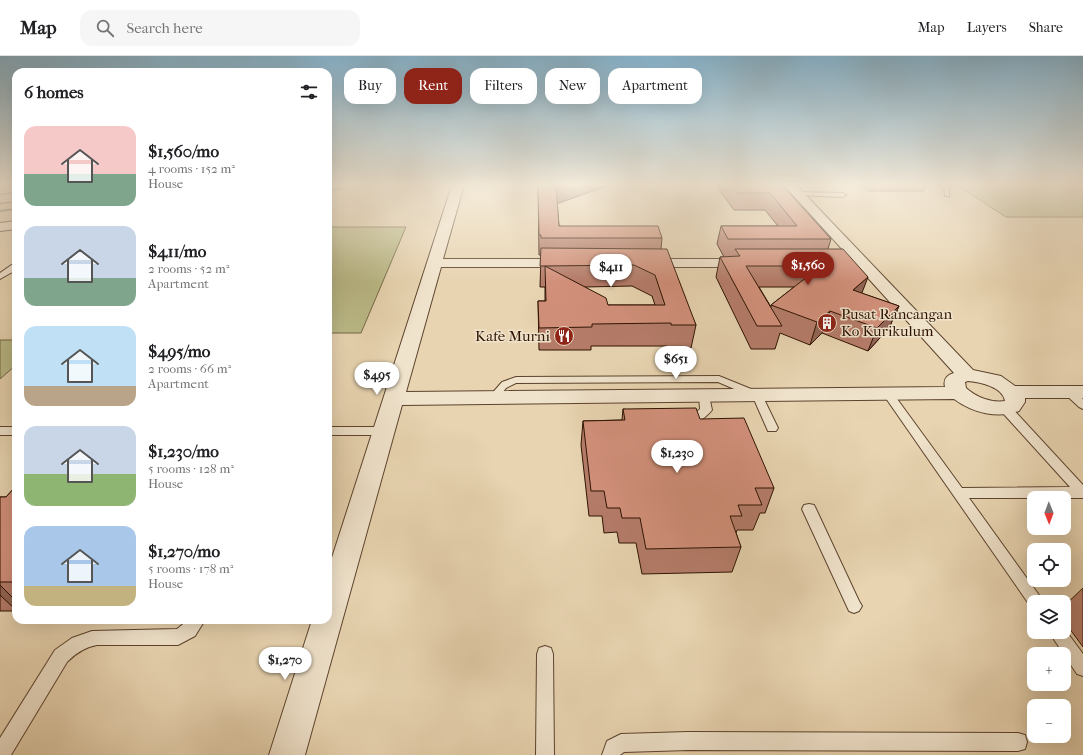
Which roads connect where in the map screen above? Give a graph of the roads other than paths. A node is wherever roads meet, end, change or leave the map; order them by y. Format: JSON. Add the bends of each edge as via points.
{"nodes":[{"id":1,"x":448,"y":218,"type":"edge"},
{"id":2,"x":820,"y":218,"type":"edge"},
{"id":3,"x":12,"y":226,"type":"edge"},
{"id":4,"x":0,"y":227,"type":"edge"},
{"id":5,"x":434,"y":263,"type":"junction"},
{"id":6,"x":585,"y":263,"type":"edge"},
{"id":7,"x":632,"y":263,"type":"edge"},
{"id":8,"x":759,"y":263,"type":"edge"},
{"id":9,"x":814,"y":264,"type":"edge"},
{"id":10,"x":862,"y":264,"type":"junction"},
{"id":11,"x":12,"y":269,"type":"edge"},
{"id":12,"x":0,"y":277,"type":"edge"},
{"id":13,"x":963,"y":384,"type":"junction"},
{"id":14,"x":888,"y":394,"type":"junction"},
{"id":15,"x":757,"y":395,"type":"junction"},
{"id":16,"x":704,"y":396,"type":"junction"},
{"id":17,"x":1078,"y":396,"type":"edge"},
{"id":18,"x":493,"y":398,"type":"junction"},
{"id":19,"x":393,"y":399,"type":"junction"},
{"id":20,"x":1009,"y":400,"type":"junction"},
{"id":21,"x":676,"y":420,"type":"edge"},
{"id":22,"x":772,"y":428,"type":"dead end"},
{"id":23,"x":0,"y":431,"type":"edge"},
{"id":24,"x":12,"y":431,"type":"edge"},
{"id":25,"x":332,"y":431,"type":"edge"},
{"id":26,"x":384,"y":431,"type":"junction"},
{"id":27,"x":958,"y":493,"type":"junction"},
{"id":28,"x":1083,"y":493,"type":"edge"},
{"id":29,"x":809,"y":509,"type":"dead end"},
{"id":30,"x":1031,"y":595,"type":"edge"},
{"id":31,"x":332,"y":604,"type":"edge"},
{"id":32,"x":854,"y":606,"type":"dead end"},
{"id":33,"x":195,"y":624,"type":"edge"},
{"id":34,"x":326,"y":624,"type":"edge"},
{"id":35,"x":1062,"y":639,"type":"edge"},
{"id":36,"x":545,"y":654,"type":"dead end"},
{"id":37,"x":1083,"y":668,"type":"edge"},
{"id":38,"x":1018,"y":742,"type":"dead end"},
{"id":39,"x":0,"y":755,"type":"edge"},
{"id":40,"x":286,"y":755,"type":"edge"},
{"id":41,"x":545,"y":755,"type":"edge"},
{"id":42,"x":611,"y":755,"type":"edge"}],
"edges":[{"from":1,"to":5,"type":"street"},
{"from":2,"to":10,"type":"street"},
{"from":3,"to":4,"type":"street"},
{"from":5,"to":6,"type":"street"},
{"from":5,"to":19,"type":"street"},
{"from":7,"to":8,"type":"street"},
{"from":9,"to":10,"type":"street"},
{"from":10,"to":13,"type":"street"},
{"from":11,"to":12,"type":"lane"},
{"from":13,"to":14,"type":"street"},
{"from":13,"to":20,"type":"street","via":[[976,376],[996,382]]},
{"from":13,"to":20,"type":"street","via":[[967,399],[981,405],[996,408]]},
{"from":14,"to":15,"type":"street"},
{"from":14,"to":27,"type":"lane"},
{"from":15,"to":16,"type":"street"},
{"from":15,"to":18,"type":"lane","via":[[719,379],[607,379],[512,381],[503,384]]},
{"from":15,"to":22,"type":"lane"},
{"from":16,"to":18,"type":"street"},
{"from":16,"to":21,"type":"lane","via":[[706,410],[701,416],[692,420]]},
{"from":17,"to":20,"type":"street"},
{"from":18,"to":19,"type":"street"},
{"from":19,"to":26,"type":"street"},
{"from":20,"to":28,"type":"lane"},
{"from":23,"to":24,"type":"lane"},
{"from":25,"to":26,"type":"lane"},
{"from":26,"to":31,"type":"street"},
{"from":27,"to":28,"type":"lane"},
{"from":27,"to":30,"type":"lane"},
{"from":29,"to":32,"type":"lane"},
{"from":33,"to":39,"type":"lane","via":[[178,637],[97,637],[69,648],[61,656]]},
{"from":34,"to":40,"type":"street"},
{"from":35,"to":37,"type":"lane"},
{"from":36,"to":41,"type":"lane"},
{"from":38,"to":42,"type":"lane","via":[[621,743],[614,748]]}]}
